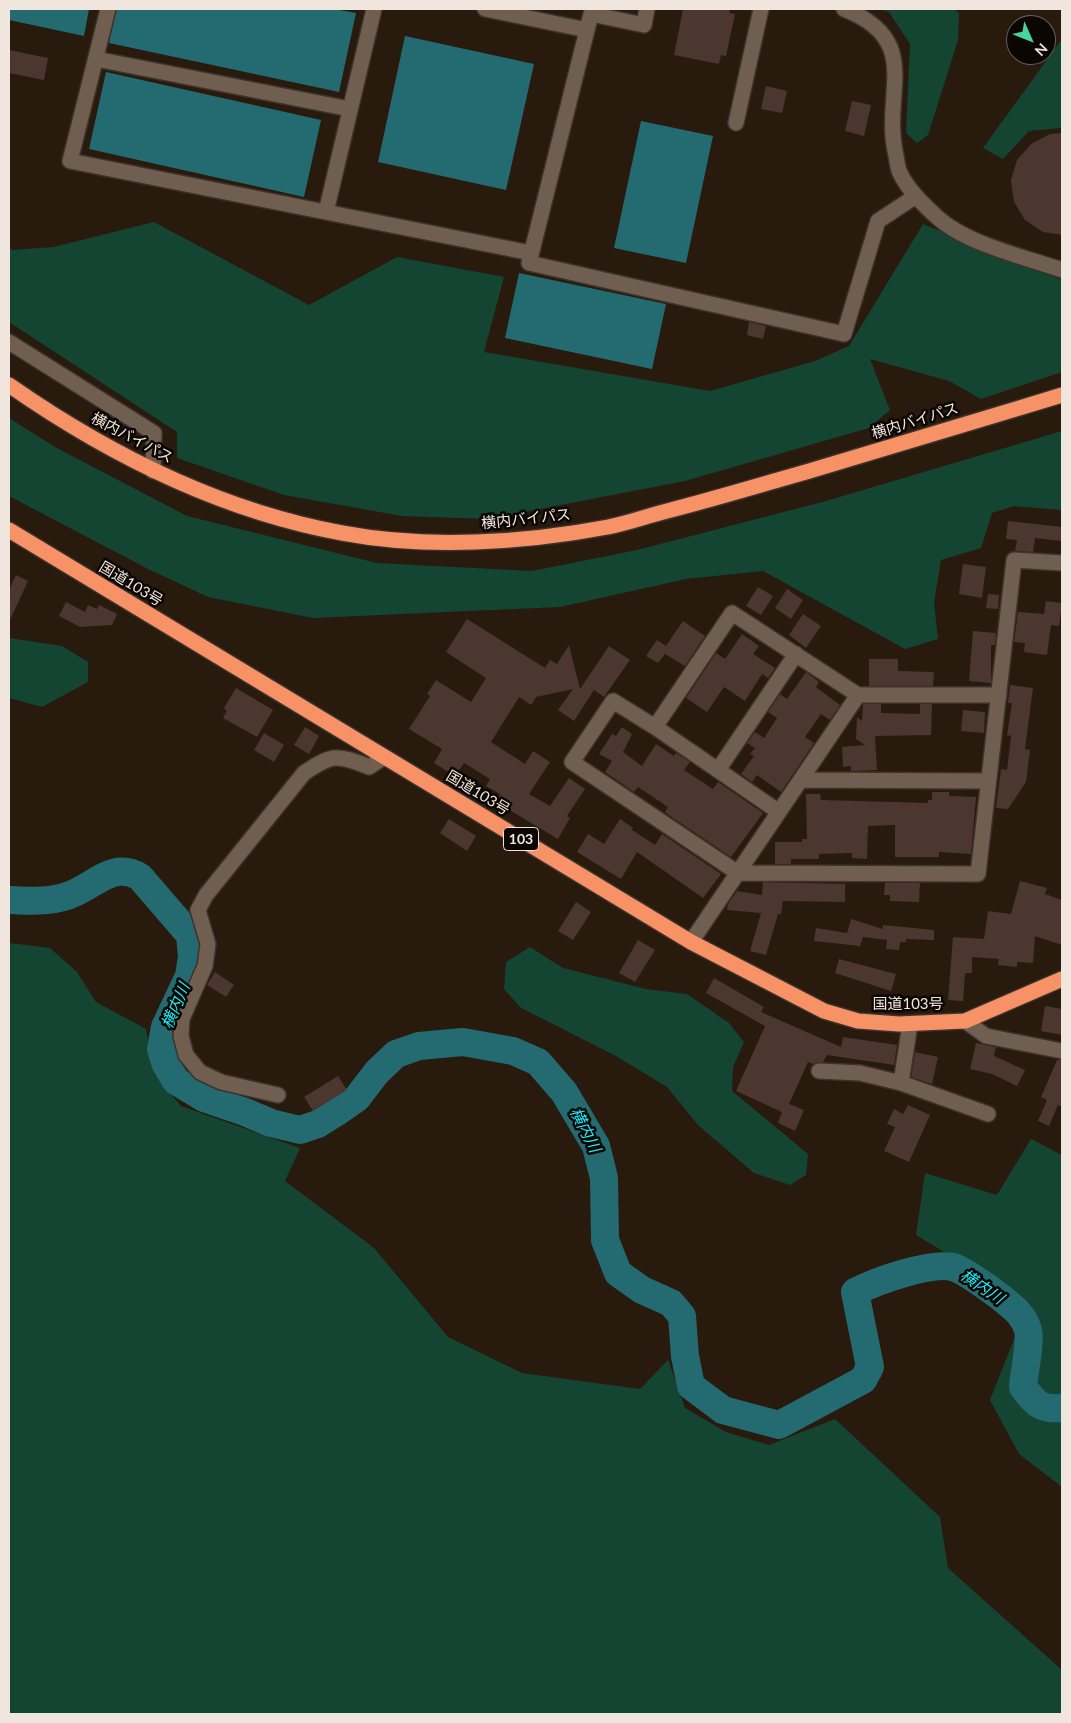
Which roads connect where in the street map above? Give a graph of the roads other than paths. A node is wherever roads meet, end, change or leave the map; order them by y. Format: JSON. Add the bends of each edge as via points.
{"nodes":[{"id":1,"x":108,"y":9,"type":"edge"},
{"id":2,"x":374,"y":9,"type":"edge"},
{"id":3,"x":485,"y":9,"type":"edge"},
{"id":4,"x":647,"y":9,"type":"edge"},
{"id":5,"x":761,"y":9,"type":"edge"},
{"id":6,"x":844,"y":9,"type":"edge"},
{"id":7,"x":588,"y":30,"type":"junction"},
{"id":8,"x":96,"y":59,"type":"junction"},
{"id":9,"x":350,"y":109,"type":"junction"},
{"id":10,"x":736,"y":122,"type":"dead end"},
{"id":11,"x":916,"y":196,"type":"junction"},
{"id":12,"x":326,"y":212,"type":"junction"},
{"id":13,"x":531,"y":253,"type":"junction"},
{"id":14,"x":1062,"y":270,"type":"edge"},
{"id":15,"x":9,"y":342,"type":"edge"},
{"id":16,"x":9,"y":385,"type":"edge"},
{"id":17,"x":1062,"y":395,"type":"edge"},
{"id":18,"x":153,"y":470,"type":"junction"},
{"id":19,"x":9,"y":530,"type":"edge"},
{"id":20,"x":1062,"y":563,"type":"edge"},
{"id":21,"x":796,"y":654,"type":"junction"},
{"id":22,"x":858,"y":695,"type":"junction"},
{"id":23,"x":999,"y":695,"type":"junction"},
{"id":24,"x":655,"y":727,"type":"junction"},
{"id":25,"x":384,"y":757,"type":"junction"},
{"id":26,"x":718,"y":770,"type":"junction"},
{"id":27,"x":800,"y":780,"type":"junction"},
{"id":28,"x":988,"y":781,"type":"junction"},
{"id":29,"x":779,"y":812,"type":"junction"},
{"id":30,"x":738,"y":873,"type":"junction"},
{"id":31,"x":692,"y":942,"type":"junction"},
{"id":32,"x":1062,"y":978,"type":"edge"},
{"id":33,"x":965,"y":1021,"type":"junction"},
{"id":34,"x":910,"y":1024,"type":"junction"},
{"id":35,"x":1062,"y":1051,"type":"edge"},
{"id":36,"x":819,"y":1071,"type":"dead end"},
{"id":37,"x":901,"y":1083,"type":"junction"},
{"id":38,"x":278,"y":1095,"type":"dead end"},
{"id":39,"x":988,"y":1114,"type":"dead end"}],
"edges":[{"from":1,"to":8,"type":"street"},
{"from":2,"to":9,"type":"street"},
{"from":3,"to":7,"type":"street"},
{"from":4,"to":7,"type":"street","via":[[644,25],[591,14]]},
{"from":5,"to":10,"type":"street"},
{"from":6,"to":11,"type":"street","via":[[868,22],[888,40],[896,63],[892,134],[900,172]]},
{"from":7,"to":13,"type":"street"},
{"from":8,"to":9,"type":"street"},
{"from":8,"to":12,"type":"street","via":[[70,160]]},
{"from":9,"to":12,"type":"street"},
{"from":11,"to":13,"type":"street","via":[[878,222],[844,334],[529,263]]},
{"from":11,"to":14,"type":"street","via":[[938,218],[962,235]]},
{"from":12,"to":13,"type":"street"},
{"from":15,"to":18,"type":"street","via":[[154,433]]},
{"from":16,"to":18,"type":"highway","name":"横内バイパス","via":[[100,443]]},
{"from":17,"to":18,"type":"highway","name":"横内バイパス","via":[[730,494],[609,527],[547,536],[486,541],[413,540],[343,534],[253,511]]},
{"from":19,"to":25,"type":"highway","name":"国道103号","number":"103"},
{"from":20,"to":23,"type":"street","via":[[1014,560]]},
{"from":21,"to":22,"type":"street"},
{"from":21,"to":24,"type":"street","via":[[732,613]]},
{"from":21,"to":26,"type":"street"},
{"from":22,"to":23,"type":"street"},
{"from":22,"to":27,"type":"street"},
{"from":23,"to":28,"type":"street"},
{"from":24,"to":26,"type":"street"},
{"from":24,"to":30,"type":"street","via":[[613,701],[572,762]]},
{"from":25,"to":31,"type":"highway","name":"国道103号","number":"103"},
{"from":25,"to":38,"type":"street","via":[[369,767],[340,757],[325,759],[304,773],[206,895],[198,910],[208,944],[205,966],[182,1019],[181,1036],[186,1055],[200,1072],[221,1082]]},
{"from":26,"to":29,"type":"street"},
{"from":27,"to":28,"type":"street"},
{"from":27,"to":29,"type":"street"},
{"from":28,"to":30,"type":"street","via":[[978,874]]},
{"from":29,"to":30,"type":"street"},
{"from":30,"to":31,"type":"street"},
{"from":31,"to":34,"type":"highway","name":"国道103号","number":"103","via":[[824,1011],[858,1021]]},
{"from":32,"to":33,"type":"highway","name":"国道103号","number":"103"},
{"from":33,"to":34,"type":"highway","name":"国道103号","number":"103"},
{"from":33,"to":35,"type":"street","via":[[986,1036]]},
{"from":34,"to":37,"type":"street"},
{"from":36,"to":37,"type":"street","via":[[860,1073]]},
{"from":37,"to":39,"type":"street"}]}
